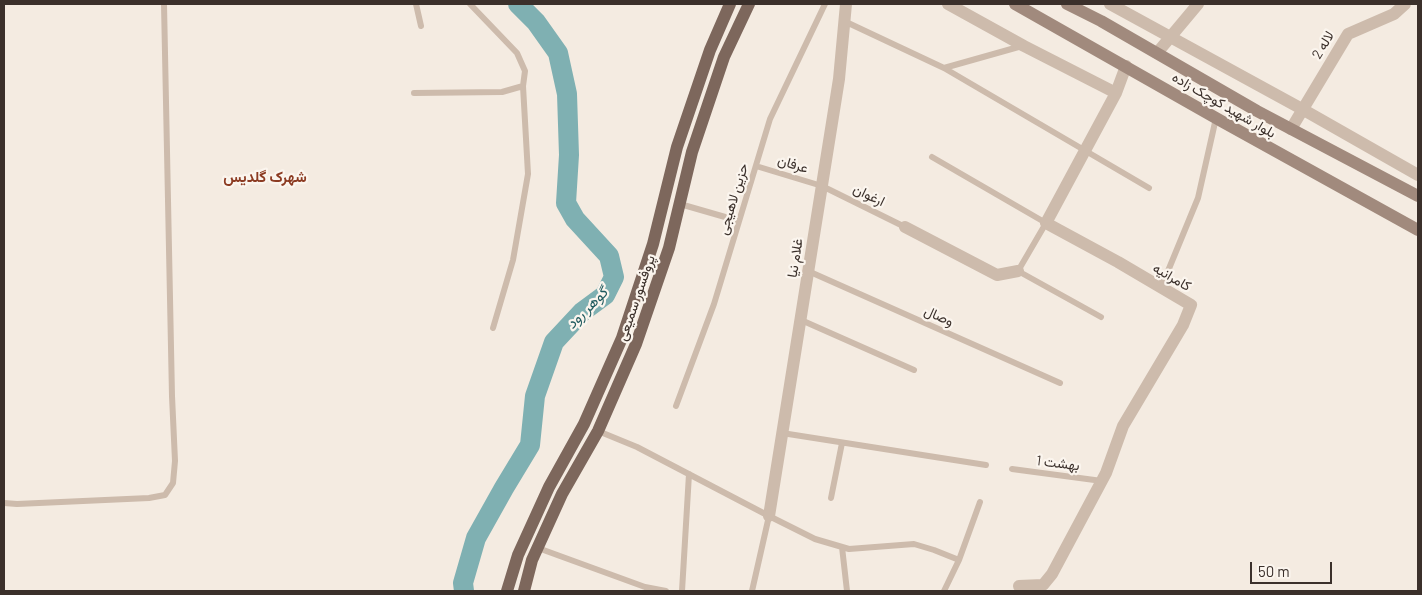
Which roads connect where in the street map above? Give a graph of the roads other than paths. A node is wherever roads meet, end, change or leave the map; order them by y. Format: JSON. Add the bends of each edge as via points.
{"nodes":[{"id":1,"x":164,"y":4,"type":"edge"},
{"id":2,"x":416,"y":4,"type":"edge"},
{"id":3,"x":470,"y":4,"type":"edge"},
{"id":4,"x":730,"y":4,"type":"edge"},
{"id":5,"x":749,"y":4,"type":"edge"},
{"id":6,"x":825,"y":4,"type":"edge"},
{"id":7,"x":846,"y":4,"type":"edge"},
{"id":8,"x":948,"y":4,"type":"edge"},
{"id":9,"x":1015,"y":4,"type":"edge"},
{"id":10,"x":1067,"y":4,"type":"edge"},
{"id":11,"x":1108,"y":4,"type":"edge"},
{"id":12,"x":1198,"y":4,"type":"edge"},
{"id":13,"x":1405,"y":4,"type":"edge"},
{"id":14,"x":844,"y":20,"type":"junction"},
{"id":15,"x":1101,"y":21,"type":"junction"},
{"id":16,"x":421,"y":26,"type":"dead end"},
{"id":17,"x":1170,"y":38,"type":"junction"},
{"id":18,"x":1024,"y":46,"type":"junction"},
{"id":19,"x":1157,"y":54,"type":"junction"},
{"id":20,"x":1126,"y":66,"type":"junction"},
{"id":21,"x":944,"y":68,"type":"junction"},
{"id":22,"x":523,"y":86,"type":"junction"},
{"id":23,"x":1116,"y":93,"type":"junction"},
{"id":24,"x":414,"y":94,"type":"dead end"},
{"id":25,"x":1302,"y":109,"type":"junction"},
{"id":26,"x":1216,"y":118,"type":"junction"},
{"id":27,"x":1291,"y":129,"type":"junction"},
{"id":28,"x":1085,"y":150,"type":"junction"},
{"id":29,"x":932,"y":157,"type":"dead end"},
{"id":30,"x":756,"y":166,"type":"junction"},
{"id":31,"x":1418,"y":175,"type":"edge"},
{"id":32,"x":822,"y":186,"type":"junction"},
{"id":33,"x":1149,"y":188,"type":"dead end"},
{"id":34,"x":1418,"y":196,"type":"edge"},
{"id":35,"x":680,"y":204,"type":"junction"},
{"id":36,"x":739,"y":221,"type":"junction"},
{"id":37,"x":1046,"y":223,"type":"junction"},
{"id":38,"x":906,"y":227,"type":"joint"},
{"id":39,"x":1418,"y":230,"type":"edge"},
{"id":40,"x":808,"y":271,"type":"junction"},
{"id":41,"x":1018,"y":271,"type":"junction"},
{"id":42,"x":1161,"y":288,"type":"junction"},
{"id":43,"x":1101,"y":317,"type":"dead end"},
{"id":44,"x":800,"y":320,"type":"junction"},
{"id":45,"x":493,"y":328,"type":"dead end"},
{"id":46,"x":914,"y":370,"type":"dead end"},
{"id":47,"x":1060,"y":383,"type":"dead end"},
{"id":48,"x":676,"y":406,"type":"dead end"},
{"id":49,"x":598,"y":431,"type":"junction"},
{"id":50,"x":782,"y":433,"type":"junction"},
{"id":51,"x":842,"y":443,"type":"junction"},
{"id":52,"x":986,"y":465,"type":"dead end"},
{"id":53,"x":1012,"y":469,"type":"dead end"},
{"id":54,"x":689,"y":474,"type":"junction"},
{"id":55,"x":1102,"y":481,"type":"junction"},
{"id":56,"x":832,"y":498,"type":"dead end"},
{"id":57,"x":980,"y":502,"type":"dead end"},
{"id":58,"x":4,"y":503,"type":"edge"},
{"id":59,"x":769,"y":516,"type":"junction"},
{"id":60,"x":842,"y":547,"type":"junction"},
{"id":61,"x":538,"y":548,"type":"junction"},
{"id":62,"x":959,"y":560,"type":"junction"},
{"id":63,"x":1019,"y":586,"type":"dead end"},
{"id":64,"x":645,"y":589,"type":"edge"},
{"id":65,"x":508,"y":591,"type":"edge"},
{"id":66,"x":524,"y":591,"type":"edge"},
{"id":67,"x":666,"y":591,"type":"edge"},
{"id":68,"x":682,"y":591,"type":"edge"},
{"id":69,"x":752,"y":591,"type":"edge"},
{"id":70,"x":846,"y":591,"type":"edge"},
{"id":71,"x":944,"y":591,"type":"edge"}],
"edges":[{"from":1,"to":58,"type":"lane","via":[[173,483],[165,495],[148,498]]},
{"from":2,"to":16,"type":"lane"},
{"from":3,"to":22,"type":"lane","via":[[517,53],[525,71]]},
{"from":4,"to":65,"type":"main road","name":"پروفسور سمیعی","via":[[710,50],[677,148],[653,244],[622,338],[584,424],[549,487],[518,554]]},
{"from":5,"to":35,"type":"main road","name":"پروفسور سمیعی","via":[[724,57],[692,152]]},
{"from":6,"to":30,"type":"lane","name":"حزین لاهیجی","via":[[770,119]]},
{"from":7,"to":14,"type":"street","name":"غلام نیا"},
{"from":8,"to":18,"type":"street"},
{"from":9,"to":20,"type":"main road","name":"بلوار شهید کوچک زاده"},
{"from":10,"to":15,"type":"main road","name":"بلوار شهید کوچک زاده"},
{"from":11,"to":15,"type":"street"},
{"from":11,"to":17,"type":"street"},
{"from":12,"to":17,"type":"street"},
{"from":13,"to":25,"type":"street","name":"لاله 2","via":[[1394,14],[1348,34]]},
{"from":14,"to":21,"type":"lane"},
{"from":14,"to":32,"type":"street","name":"غلام نیا","via":[[839,79]]},
{"from":15,"to":19,"type":"main road","name":"بلوار شهید کوچک زاده"},
{"from":17,"to":19,"type":"street"},
{"from":17,"to":25,"type":"street"},
{"from":18,"to":21,"type":"lane"},
{"from":18,"to":23,"type":"street"},
{"from":19,"to":27,"type":"main road","name":"بلوار شهید کوچک زاده"},
{"from":20,"to":23,"type":"street"},
{"from":20,"to":26,"type":"main road","name":"بلوار شهید کوچک زاده"},
{"from":21,"to":28,"type":"lane"},
{"from":22,"to":24,"type":"lane","via":[[502,92]]},
{"from":22,"to":45,"type":"lane","via":[[528,174],[513,260]]},
{"from":23,"to":28,"type":"street"},
{"from":25,"to":27,"type":"street","name":"لاله 2"},
{"from":25,"to":31,"type":"street"},
{"from":26,"to":39,"type":"main road","name":"بلوار شهید کوچک زاده"},
{"from":26,"to":42,"type":"lane","via":[[1198,198]]},
{"from":27,"to":34,"type":"main road","name":"بلوار شهید کوچک زاده"},
{"from":28,"to":33,"type":"lane"},
{"from":28,"to":37,"type":"street"},
{"from":29,"to":37,"type":"lane"},
{"from":30,"to":32,"type":"lane","name":"عرفان"},
{"from":30,"to":36,"type":"lane","name":"حزین لاهیجی"},
{"from":32,"to":38,"type":"lane","name":"ارغوان"},
{"from":32,"to":40,"type":"street","name":"غلام نیا"},
{"from":35,"to":36,"type":"lane"},
{"from":35,"to":49,"type":"main road","name":"پروفسور سمیعی","via":[[669,248],[636,344]]},
{"from":36,"to":48,"type":"lane","name":"حزین لاهیجی","via":[[714,304]]},
{"from":37,"to":41,"type":"lane"},
{"from":37,"to":42,"type":"street","name":"کامرانیه"},
{"from":38,"to":41,"type":"street","via":[[997,275]]},
{"from":40,"to":44,"type":"street","name":"غلام نیا"},
{"from":40,"to":47,"type":"lane","name":"وصال"},
{"from":41,"to":43,"type":"lane"},
{"from":42,"to":55,"type":"street","name":"کامرانیه","via":[[1190,305],[1183,325],[1123,426]]},
{"from":44,"to":46,"type":"lane"},
{"from":44,"to":50,"type":"street","name":"غلام نیا"},
{"from":49,"to":54,"type":"lane"},
{"from":49,"to":61,"type":"main road","name":"پروفسور سمیعی","via":[[562,494]]},
{"from":50,"to":51,"type":"lane"},
{"from":50,"to":59,"type":"street","name":"غلام نیا"},
{"from":51,"to":52,"type":"lane"},
{"from":51,"to":56,"type":"lane"},
{"from":53,"to":55,"type":"lane","name":"بهشت 1"},
{"from":54,"to":59,"type":"lane"},
{"from":54,"to":68,"type":"lane"},
{"from":55,"to":63,"type":"street","name":"کامرانیه","via":[[1052,574],[1043,585]]},
{"from":57,"to":62,"type":"lane"},
{"from":59,"to":60,"type":"lane","via":[[815,539]]},
{"from":59,"to":69,"type":"lane","name":"غلام نیا"},
{"from":60,"to":62,"type":"lane","via":[[914,544]]},
{"from":60,"to":70,"type":"lane"},
{"from":61,"to":64,"type":"lane"},
{"from":61,"to":66,"type":"main road","name":"پروفسور سمیعی"},
{"from":62,"to":71,"type":"lane"},
{"from":64,"to":67,"type":"lane"}]}
